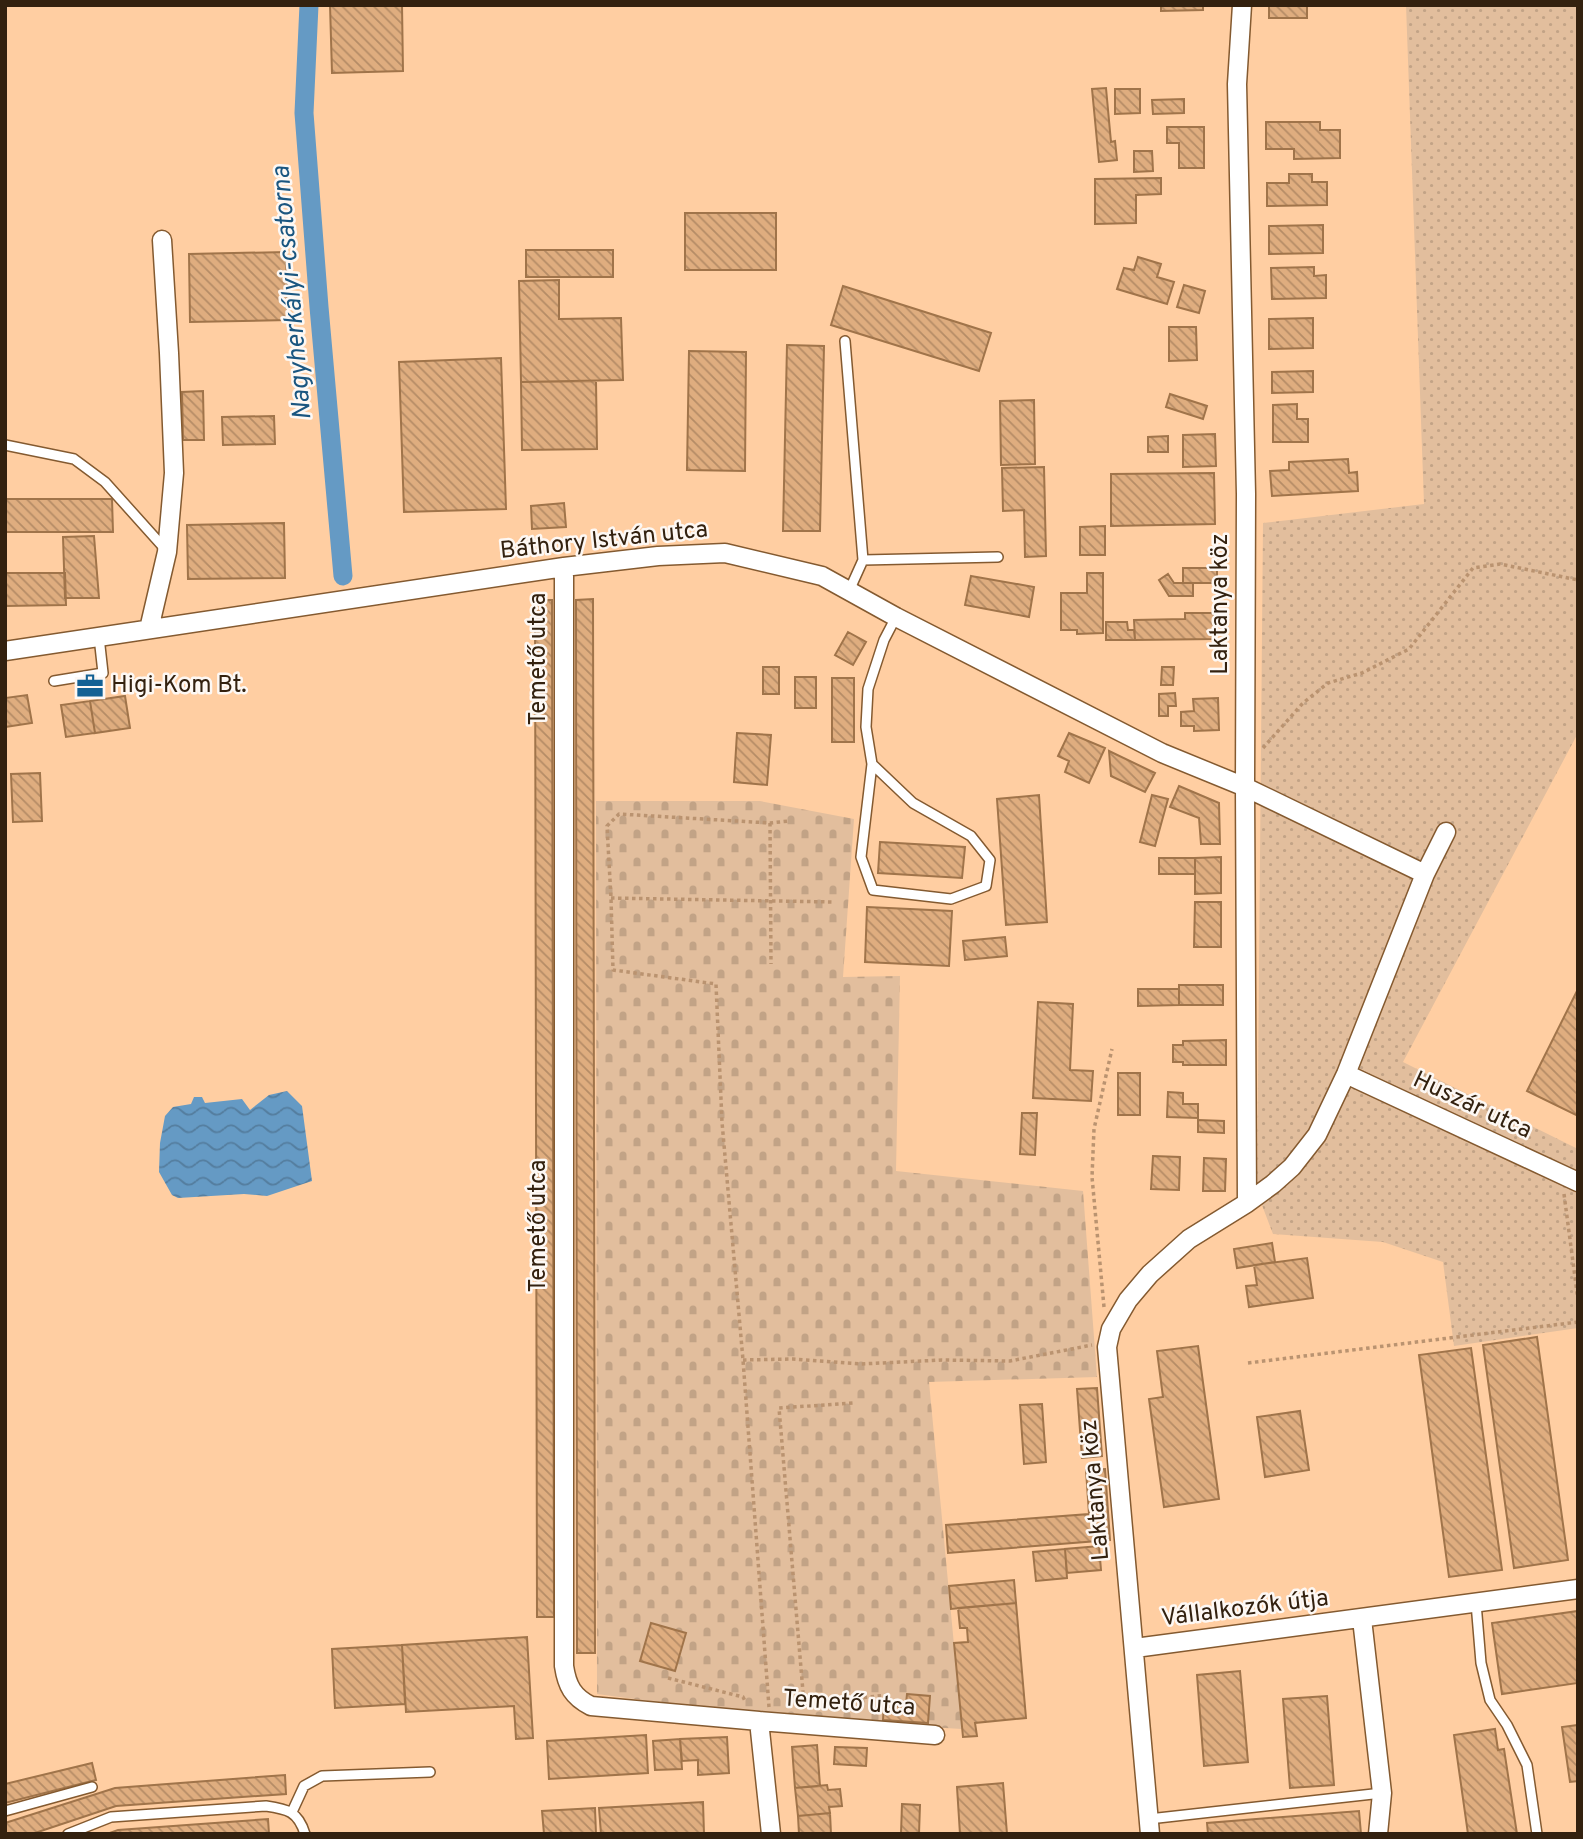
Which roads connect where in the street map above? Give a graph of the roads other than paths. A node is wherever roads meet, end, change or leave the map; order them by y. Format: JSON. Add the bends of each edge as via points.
{"nodes":[{"id":1,"x":1242,"y":5,"type":"edge"},
{"id":2,"x":162,"y":240,"type":"dead end"},
{"id":3,"x":845,"y":341,"type":"dead end"},
{"id":4,"x":5,"y":445,"type":"edge"},
{"id":5,"x":167,"y":552,"type":"junction"},
{"id":6,"x":998,"y":557,"type":"dead end"},
{"id":7,"x":863,"y":560,"type":"junction"},
{"id":8,"x":564,"y":568,"type":"junction"},
{"id":9,"x":849,"y":591,"type":"junction"},
{"id":10,"x":896,"y":617,"type":"junction"},
{"id":11,"x":149,"y":629,"type":"junction"},
{"id":12,"x":99,"y":637,"type":"junction"},
{"id":13,"x":5,"y":651,"type":"edge"},
{"id":14,"x":54,"y":681,"type":"dead end"},
{"id":15,"x":872,"y":764,"type":"junction"},
{"id":16,"x":1245,"y":788,"type":"junction"},
{"id":17,"x":1446,"y":832,"type":"dead end"},
{"id":18,"x":1425,"y":874,"type":"junction"},
{"id":19,"x":1346,"y":1074,"type":"junction"},
{"id":20,"x":1570,"y":1179,"type":"edge"},
{"id":21,"x":1247,"y":1203,"type":"junction"},
{"id":22,"x":1578,"y":1589,"type":"edge"},
{"id":23,"x":1476,"y":1603,"type":"junction"},
{"id":24,"x":1362,"y":1619,"type":"junction"},
{"id":25,"x":1135,"y":1648,"type":"junction"},
{"id":26,"x":764,"y":1718,"type":"junction"},
{"id":27,"x":935,"y":1735,"type":"dead end"},
{"id":28,"x":430,"y":1772,"type":"dead end"},
{"id":29,"x":92,"y":1787,"type":"dead end"},
{"id":30,"x":1382,"y":1793,"type":"junction"},
{"id":31,"x":5,"y":1811,"type":"edge"},
{"id":32,"x":292,"y":1812,"type":"junction"},
{"id":33,"x":1150,"y":1826,"type":"edge"},
{"id":34,"x":68,"y":1834,"type":"edge"},
{"id":35,"x":305,"y":1834,"type":"edge"},
{"id":36,"x":771,"y":1834,"type":"edge"},
{"id":37,"x":1378,"y":1834,"type":"edge"},
{"id":38,"x":1537,"y":1834,"type":"edge"}],
"edges":[{"from":1,"to":16,"type":"street","name":"Laktanya köz","via":[[1237,84],[1246,494]]},
{"from":2,"to":5,"type":"street","via":[[174,473]]},
{"from":3,"to":7,"type":"lane"},
{"from":4,"to":5,"type":"lane","via":[[74,458],[106,482]]},
{"from":5,"to":11,"type":"street"},
{"from":6,"to":7,"type":"lane"},
{"from":7,"to":9,"type":"lane"},
{"from":8,"to":9,"type":"street","name":"Báthory István utca","via":[[725,553],[822,576]]},
{"from":8,"to":11,"type":"street","name":"Báthory István utca"},
{"from":8,"to":26,"type":"street","name":"Temető utca","via":[[566,1681],[580,1700],[591,1706]]},
{"from":9,"to":10,"type":"street","name":"Báthory István utca"},
{"from":10,"to":15,"type":"lane","via":[[868,689],[866,727]]},
{"from":10,"to":16,"type":"street","name":"Báthory István utca","via":[[1162,753]]},
{"from":11,"to":12,"type":"street","name":"Báthory István utca"},
{"from":12,"to":13,"type":"street","name":"Báthory István utca"},
{"from":12,"to":14,"type":"lane","via":[[103,673]]},
{"from":15,"to":15,"type":"lane","via":[[861,857],[873,890],[951,899],[986,886],[990,860],[971,836],[913,803]]},
{"from":16,"to":18,"type":"street","name":"Báthory István utca"},
{"from":16,"to":21,"type":"street","name":"Laktanya köz"},
{"from":17,"to":18,"type":"street","name":"Laktanya köz"},
{"from":18,"to":19,"type":"street","name":"Laktanya köz"},
{"from":19,"to":20,"type":"street","name":"Huszár utca"},
{"from":19,"to":21,"type":"street","name":"Laktanya köz","via":[[1317,1135],[1292,1167]]},
{"from":21,"to":25,"type":"street","name":"Laktanya köz","via":[[1189,1239],[1150,1274],[1111,1329],[1107,1347]]},
{"from":22,"to":23,"type":"street","name":"Vállalkozók útja"},
{"from":23,"to":24,"type":"street","name":"Vállalkozók útja"},
{"from":23,"to":38,"type":"lane","via":[[1481,1663],[1490,1700],[1527,1765]]},
{"from":24,"to":25,"type":"street","name":"Vállalkozók útja"},
{"from":24,"to":30,"type":"street","name":"Vállalkozók útja"},
{"from":25,"to":33,"type":"street","name":"Laktanya köz"},
{"from":26,"to":27,"type":"street","name":"Temető utca"},
{"from":26,"to":36,"type":"street","name":"Temető utca"},
{"from":28,"to":32,"type":"lane","via":[[322,1776],[304,1786]]},
{"from":29,"to":31,"type":"lane"},
{"from":30,"to":33,"type":"lane"},
{"from":30,"to":37,"type":"street","name":"Vállalkozók útja"},
{"from":32,"to":34,"type":"lane","via":[[266,1806],[111,1817]]},
{"from":32,"to":35,"type":"lane"}]}
